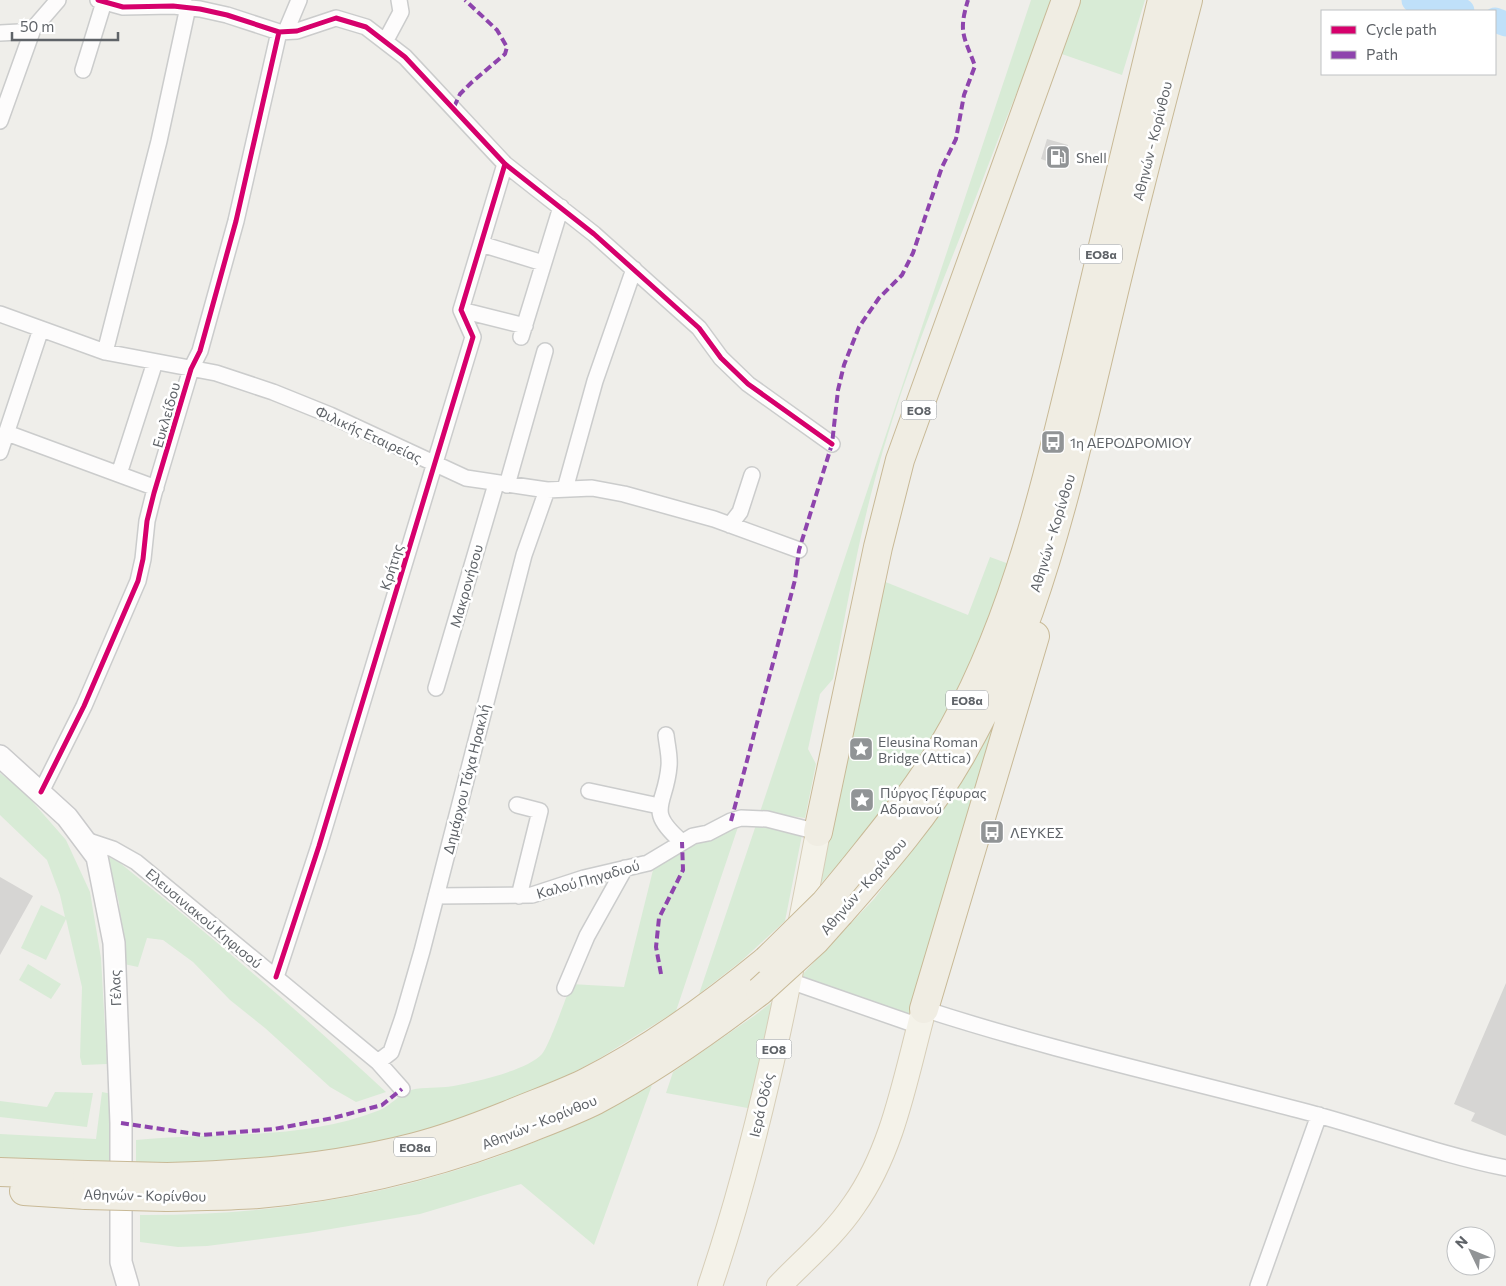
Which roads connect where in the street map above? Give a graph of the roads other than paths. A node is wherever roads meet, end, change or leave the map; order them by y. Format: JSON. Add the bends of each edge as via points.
{"nodes":[{"id":1,"x":58,"y":0,"type":"edge"},
{"id":2,"x":299,"y":0,"type":"edge"},
{"id":3,"x":399,"y":0,"type":"edge"},
{"id":4,"x":1066,"y":0,"type":"edge"},
{"id":5,"x":1162,"y":0,"type":"edge"},
{"id":6,"x":1188,"y":0,"type":"edge"},
{"id":7,"x":107,"y":1,"type":"edge"},
{"id":8,"x":179,"y":4,"type":"edge"},
{"id":9,"x":216,"y":6,"type":"edge"},
{"id":10,"x":282,"y":32,"type":"junction"},
{"id":11,"x":0,"y":33,"type":"edge"},
{"id":12,"x":31,"y":34,"type":"junction"},
{"id":13,"x":386,"y":40,"type":"junction"},
{"id":14,"x":82,"y":70,"type":"dead end"},
{"id":15,"x":0,"y":121,"type":"edge"},
{"id":16,"x":505,"y":164,"type":"junction"},
{"id":17,"x":560,"y":207,"type":"junction"},
{"id":18,"x":481,"y":244,"type":"junction"},
{"id":19,"x":543,"y":263,"type":"junction"},
{"id":20,"x":634,"y":269,"type":"junction"},
{"id":21,"x":461,"y":310,"type":"junction"},
{"id":22,"x":0,"y":314,"type":"edge"},
{"id":23,"x":41,"y":329,"type":"junction"},
{"id":24,"x":545,"y":351,"type":"dead end"},
{"id":25,"x":104,"y":352,"type":"junction"},
{"id":26,"x":155,"y":362,"type":"junction"},
{"id":27,"x":192,"y":369,"type":"junction"},
{"id":28,"x":7,"y":433,"type":"junction"},
{"id":29,"x":832,"y":444,"type":"dead end"},
{"id":30,"x":0,"y":452,"type":"edge"},
{"id":31,"x":433,"y":464,"type":"junction"},
{"id":32,"x":119,"y":474,"type":"junction"},
{"id":33,"x":752,"y":475,"type":"dead end"},
{"id":34,"x":502,"y":485,"type":"junction"},
{"id":35,"x":156,"y":488,"type":"junction"},
{"id":36,"x":565,"y":489,"type":"junction"},
{"id":37,"x":547,"y":490,"type":"junction"},
{"id":38,"x":1060,"y":512,"type":"junction"},
{"id":39,"x":730,"y":525,"type":"junction"},
{"id":40,"x":799,"y":550,"type":"dead end"},
{"id":41,"x":436,"y":688,"type":"dead end"},
{"id":42,"x":666,"y":735,"type":"dead end"},
{"id":43,"x":0,"y":756,"type":"edge"},
{"id":44,"x":589,"y":791,"type":"dead end"},
{"id":45,"x":41,"y":792,"type":"junction"},
{"id":46,"x":517,"y":805,"type":"dead end"},
{"id":47,"x":659,"y":806,"type":"junction"},
{"id":48,"x":818,"y":832,"type":"junction"},
{"id":49,"x":86,"y":840,"type":"junction"},
{"id":50,"x":682,"y":842,"type":"junction"},
{"id":51,"x":625,"y":868,"type":"junction"},
{"id":52,"x":436,"y":896,"type":"junction"},
{"id":53,"x":519,"y":896,"type":"junction"},
{"id":54,"x":276,"y":977,"type":"junction"},
{"id":55,"x":790,"y":981,"type":"junction"},
{"id":56,"x":565,"y":988,"type":"dead end"},
{"id":57,"x":921,"y":1018,"type":"junction"},
{"id":58,"x":378,"y":1062,"type":"junction"},
{"id":59,"x":402,"y":1089,"type":"dead end"},
{"id":60,"x":1319,"y":1115,"type":"junction"},
{"id":61,"x":1506,"y":1168,"type":"edge"},
{"id":62,"x":0,"y":1172,"type":"edge"},
{"id":63,"x":86,"y":1185,"type":"junction"},
{"id":64,"x":167,"y":1187,"type":"junction"},
{"id":65,"x":0,"y":1190,"type":"edge"},
{"id":66,"x":121,"y":1262,"type":"junction"},
{"id":67,"x":112,"y":1286,"type":"edge"},
{"id":68,"x":128,"y":1286,"type":"edge"},
{"id":69,"x":710,"y":1286,"type":"edge"},
{"id":70,"x":779,"y":1286,"type":"edge"},
{"id":71,"x":1258,"y":1286,"type":"edge"}],
"edges":[{"from":1,"to":12,"type":"street"},
{"from":2,"to":10,"type":"street","name":"Ευκλείδου"},
{"from":3,"to":13,"type":"street","via":[[401,12]]},
{"from":4,"to":48,"type":"highway","number":"ΕΟ8","via":[[900,460],[878,547]]},
{"from":5,"to":64,"type":"highway","name":"Αθηνών - Κορίνθου","number":"ΕΟ8α","bridge":true,"via":[[1040,508],[1009,606],[989,655],[942,748],[914,792],[825,903],[767,960],[710,1005],[645,1049],[577,1086],[471,1129],[416,1147]]},
{"from":6,"to":38,"type":"highway","name":"Αθηνών - Κορίνθου"},
{"from":7,"to":8,"type":"street","via":[[123,7]]},
{"from":7,"to":14,"type":"street"},
{"from":8,"to":9,"type":"street"},
{"from":8,"to":25,"type":"street","via":[[159,141]]},
{"from":9,"to":10,"type":"street"},
{"from":10,"to":13,"type":"street","via":[[297,31],[336,18],[366,26]]},
{"from":10,"to":27,"type":"street","name":"Ευκλείδου","via":[[236,221],[200,351]]},
{"from":11,"to":12,"type":"street"},
{"from":12,"to":15,"type":"street"},
{"from":13,"to":16,"type":"street","via":[[434,86]]},
{"from":16,"to":17,"type":"street"},
{"from":16,"to":18,"type":"street"},
{"from":17,"to":19,"type":"street"},
{"from":17,"to":20,"type":"street"},
{"from":18,"to":19,"type":"street"},
{"from":18,"to":21,"type":"street"},
{"from":19,"to":21,"type":"street","via":[[523,331]]},
{"from":20,"to":29,"type":"street","via":[[699,328],[721,358],[748,384]]},
{"from":20,"to":36,"type":"street","via":[[595,381]]},
{"from":21,"to":31,"type":"street","name":"Κρήτης","via":[[473,337]]},
{"from":22,"to":23,"type":"street","name":"Φιλικής Εταιρείας"},
{"from":23,"to":25,"type":"street","name":"Φιλικής Εταιρείας"},
{"from":23,"to":28,"type":"street"},
{"from":24,"to":34,"type":"street","name":"Μακρονήσου"},
{"from":25,"to":26,"type":"street","name":"Φιλικής Εταιρείας"},
{"from":26,"to":27,"type":"street","name":"Φιλικής Εταιρείας"},
{"from":26,"to":32,"type":"street"},
{"from":27,"to":31,"type":"street","name":"Φιλικής Εταιρείας","via":[[216,373],[273,392]]},
{"from":27,"to":35,"type":"street","name":"Ευκλείδου"},
{"from":28,"to":30,"type":"street"},
{"from":28,"to":32,"type":"street"},
{"from":31,"to":34,"type":"street","name":"Φιλικής Εταιρείας","via":[[466,478]]},
{"from":31,"to":54,"type":"street","name":"Κρήτης","via":[[319,846]]},
{"from":32,"to":35,"type":"street"},
{"from":33,"to":39,"type":"street","via":[[740,512]]},
{"from":34,"to":37,"type":"street","name":"Φιλικής Εταιρείας"},
{"from":34,"to":41,"type":"street","name":"Μακρονήσου"},
{"from":35,"to":45,"type":"street","name":"Ευκλείδου","via":[[147,521],[138,581],[84,706]]},
{"from":36,"to":37,"type":"street","name":"Φιλικής Εταιρείας"},
{"from":36,"to":39,"type":"street","name":"Φιλικής Εταιρείας","via":[[592,488],[624,494]]},
{"from":37,"to":52,"type":"street","name":"Δημάρχου Τάχα Ηρακλή","via":[[524,555]]},
{"from":38,"to":57,"type":"highway","via":[[1048,593]]},
{"from":38,"to":64,"type":"highway","name":"Αθηνών - Κορίνθου","number":"ΕΟ8α","bridge":true,"via":[[1028,612],[1008,661],[960,757],[904,839],[815,941],[760,992],[636,1078],[594,1101],[480,1147],[420,1166],[359,1179],[258,1194]]},
{"from":39,"to":40,"type":"street","name":"Φιλικής Εταιρείας"},
{"from":42,"to":47,"type":"street","via":[[670,764]]},
{"from":43,"to":45,"type":"main road","name":"Γέλας"},
{"from":44,"to":47,"type":"street"},
{"from":45,"to":49,"type":"main road","name":"Γέλας"},
{"from":46,"to":53,"type":"street","via":[[540,811]]},
{"from":47,"to":50,"type":"street","via":[[665,827]]},
{"from":48,"to":50,"type":"street","name":"Καλού Πηγαδιού","via":[[767,819],[741,818]]},
{"from":48,"to":55,"type":"main road","name":"Ιερά Οδός","number":"ΕΟ8"},
{"from":49,"to":54,"type":"street","name":"Ελευσινιακού Κηφισού","via":[[113,849],[136,862]]},
{"from":49,"to":66,"type":"main road","name":"Γέλας","via":[[97,857],[114,943],[121,1123]]},
{"from":50,"to":51,"type":"street","name":"Καλού Πηγαδιού","via":[[648,863]]},
{"from":51,"to":53,"type":"street","name":"Καλού Πηγαδιού","via":[[532,896]]},
{"from":51,"to":56,"type":"street","via":[[587,936]]},
{"from":52,"to":53,"type":"street","name":"Καλού Πηγαδιού"},
{"from":52,"to":58,"type":"street","name":"Δημάρχου Τάχα Ηρακλή","via":[[391,1052]]},
{"from":54,"to":58,"type":"street","name":"Ελευσινιακού Κηφισού"},
{"from":55,"to":57,"type":"street"},
{"from":55,"to":69,"type":"main road","name":"Ιερά Οδός","number":"ΕΟ8","via":[[740,1195]]},
{"from":57,"to":60,"type":"street","via":[[980,1027]]},
{"from":57,"to":70,"type":"main road","via":[[884,1146],[864,1190],[841,1222]]},
{"from":58,"to":59,"type":"street","name":"Ελευσινιακού Κηφισού"},
{"from":60,"to":61,"type":"street","via":[[1460,1159]]},
{"from":60,"to":71,"type":"street"},
{"from":62,"to":63,"type":"highway","name":"Αθηνών - Κορίνθου","number":"ΕΟ8α"},
{"from":63,"to":64,"type":"highway","name":"Αθηνών - Κορίνθου","number":"ΕΟ8α","bridge":true},
{"from":63,"to":65,"type":"highway","name":"Αθηνών - Κορίνθου","number":"ΕΟ8α"},
{"from":66,"to":67,"type":"main road","name":"Γέλας"},
{"from":66,"to":68,"type":"main road","name":"Γέλας"}]}
